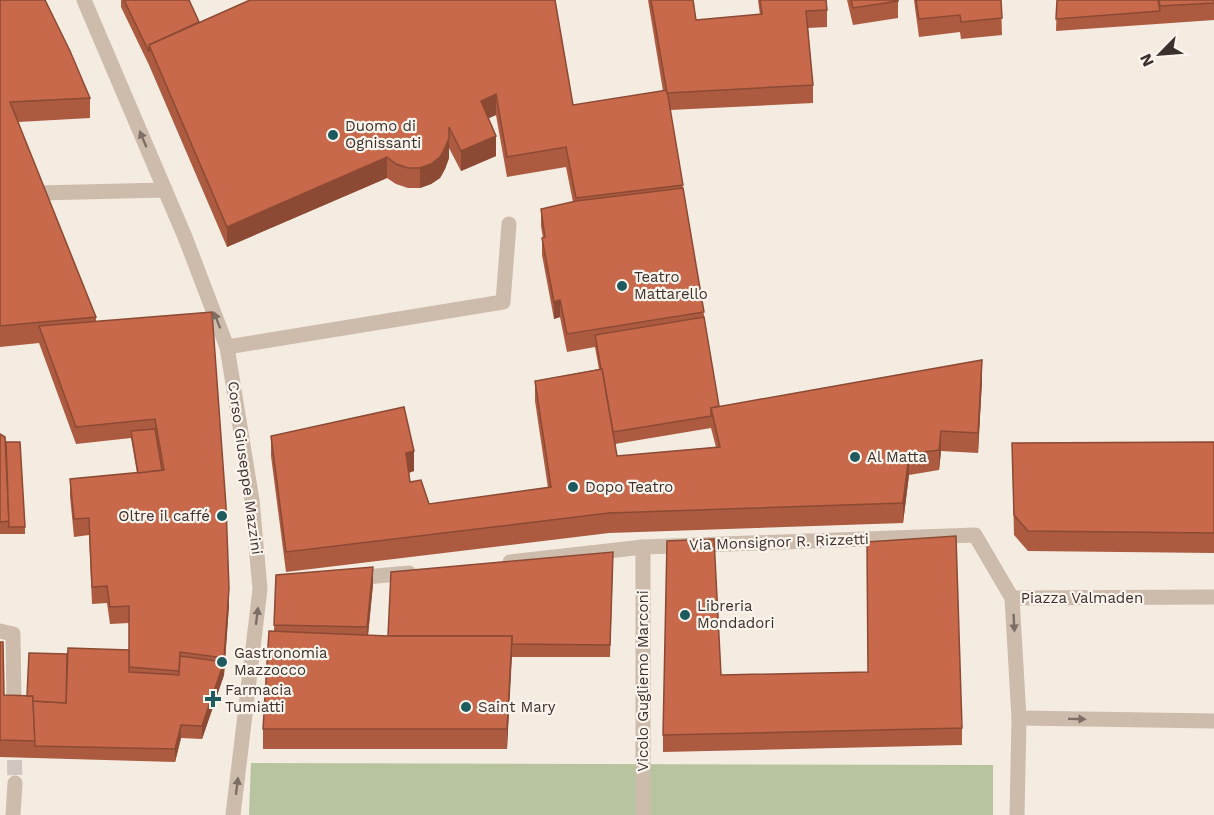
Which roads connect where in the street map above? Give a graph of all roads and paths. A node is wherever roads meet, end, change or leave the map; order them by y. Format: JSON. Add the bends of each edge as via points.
{"nodes":[{"id":1,"x":84,"y":0,"type":"edge"},
{"id":2,"x":165,"y":190,"type":"junction"},
{"id":3,"x":38,"y":193,"type":"edge"},
{"id":4,"x":509,"y":224,"type":"dead end"},
{"id":5,"x":227,"y":347,"type":"junction"},
{"id":6,"x":643,"y":547,"type":"junction"},
{"id":7,"x":492,"y":564,"type":"edge"},
{"id":8,"x":422,"y":571,"type":"edge"},
{"id":9,"x":341,"y":580,"type":"edge"},
{"id":10,"x":1214,"y":597,"type":"edge"},
{"id":11,"x":1012,"y":598,"type":"junction"},
{"id":12,"x":0,"y":631,"type":"edge"},
{"id":13,"x":14,"y":704,"type":"edge"},
{"id":14,"x":1019,"y":718,"type":"junction"},
{"id":15,"x":1214,"y":721,"type":"edge"},
{"id":16,"x":15,"y":783,"type":"tunnel mouth"},
{"id":17,"x":13,"y":815,"type":"edge"},
{"id":18,"x":233,"y":815,"type":"edge"},
{"id":19,"x":643,"y":815,"type":"edge"},
{"id":20,"x":1017,"y":815,"type":"edge"}],
"edges":[{"from":2,"to":1,"type":"street","name":"Corso Giuseppe Mazzini","one_way":true},
{"from":2,"to":3,"type":"street"},
{"from":5,"to":2,"type":"street","name":"Corso Giuseppe Mazzini","one_way":true},
{"from":4,"to":5,"type":"street","via":[[503,302]]},
{"from":18,"to":5,"type":"street","name":"Corso Giuseppe Mazzini","one_way":true,"via":[[266,588]]},
{"from":6,"to":7,"type":"street","name":"Via Monsignor R. Rizzetti"},
{"from":6,"to":11,"type":"street","name":"Via Monsignor R. Rizzetti","via":[[975,535]]},
{"from":6,"to":19,"type":"street","name":"Vicolo Gugliemo Marconi"},
{"from":8,"to":9,"type":"street"},
{"from":10,"to":11,"type":"street","name":"Piazza Valmaden"},
{"from":11,"to":14,"type":"street","name":"Piazza Valmaden","one_way":true},
{"from":12,"to":13,"type":"street","via":[[13,634]]},
{"from":14,"to":15,"type":"street","one_way":true},
{"from":14,"to":20,"type":"street","name":"Piazza Valmaden"},
{"from":16,"to":17,"type":"street"}]}
